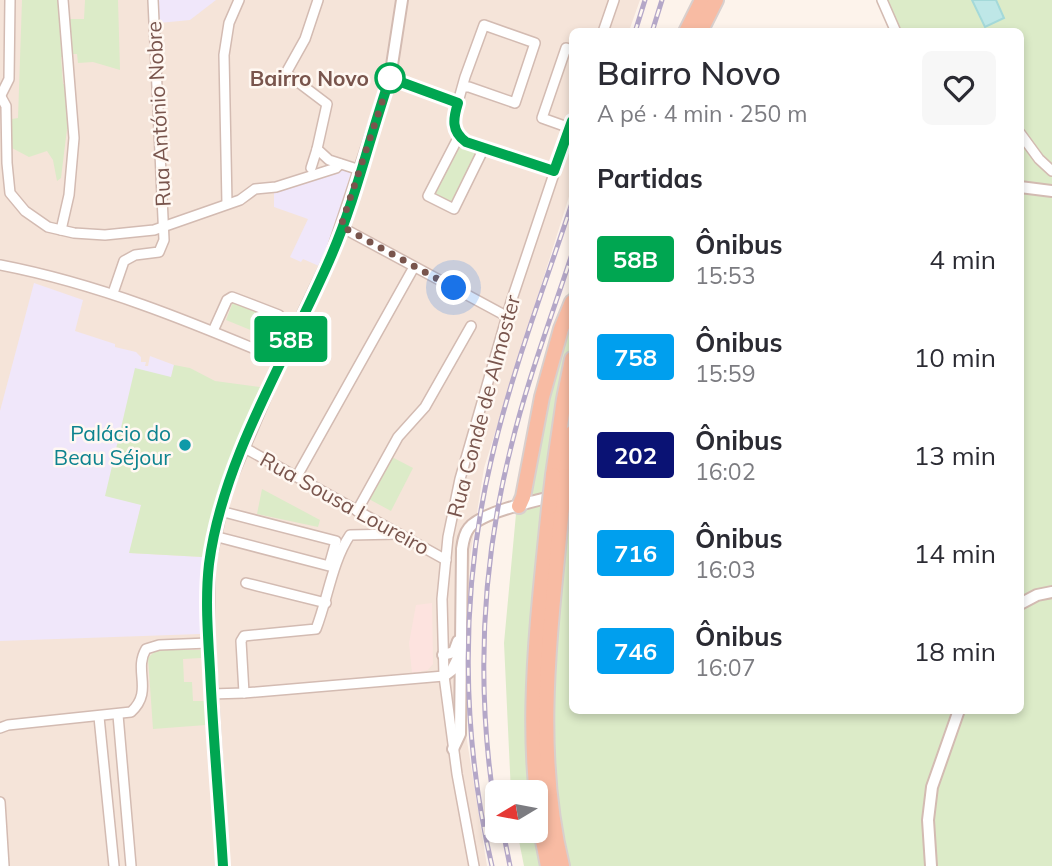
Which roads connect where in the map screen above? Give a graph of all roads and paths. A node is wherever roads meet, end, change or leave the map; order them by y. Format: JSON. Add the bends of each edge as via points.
{"nodes":[{"id":1,"x":10,"y":0,"type":"edge"},
{"id":2,"x":63,"y":0,"type":"edge"},
{"id":3,"x":153,"y":0,"type":"edge"},
{"id":4,"x":239,"y":0,"type":"edge"},
{"id":5,"x":318,"y":0,"type":"edge"},
{"id":6,"x":402,"y":0,"type":"edge"},
{"id":7,"x":614,"y":0,"type":"edge"},
{"id":8,"x":702,"y":0,"type":"edge"},
{"id":9,"x":716,"y":0,"type":"edge"},
{"id":10,"x":882,"y":0,"type":"edge"},
{"id":11,"x":604,"y":28,"type":"edge"},
{"id":12,"x":687,"y":28,"type":"edge"},
{"id":13,"x":702,"y":28,"type":"edge"},
{"id":14,"x":894,"y":28,"type":"edge"},
{"id":15,"x":569,"y":49,"type":"edge"},
{"id":16,"x":390,"y":78,"type":"junction"},
{"id":17,"x":463,"y":88,"type":"junction"},
{"id":18,"x":0,"y":95,"type":"edge"},
{"id":19,"x":458,"y":103,"type":"junction"},
{"id":20,"x":569,"y":124,"type":"edge"},
{"id":21,"x":569,"y":130,"type":"edge"},
{"id":22,"x":459,"y":136,"type":"junction"},
{"id":23,"x":1024,"y":138,"type":"edge"},
{"id":24,"x":484,"y":148,"type":"junction"},
{"id":25,"x":317,"y":149,"type":"junction"},
{"id":26,"x":340,"y":164,"type":"junction"},
{"id":27,"x":311,"y":168,"type":"dead end"},
{"id":28,"x":356,"y":169,"type":"junction"},
{"id":29,"x":554,"y":171,"type":"junction"},
{"id":30,"x":1052,"y":171,"type":"edge"},
{"id":31,"x":1024,"y":188,"type":"edge"},
{"id":32,"x":1052,"y":191,"type":"edge"},
{"id":33,"x":227,"y":204,"type":"junction"},
{"id":34,"x":341,"y":226,"type":"junction"},
{"id":35,"x":163,"y":228,"type":"junction"},
{"id":36,"x":61,"y":230,"type":"junction"},
{"id":37,"x":0,"y":265,"type":"edge"},
{"id":38,"x":414,"y":267,"type":"junction"},
{"id":39,"x":113,"y":293,"type":"junction"},
{"id":40,"x":569,"y":310,"type":"edge"},
{"id":41,"x":279,"y":315,"type":"dead end"},
{"id":42,"x":508,"y":317,"type":"junction"},
{"id":43,"x":471,"y":326,"type":"dead end"},
{"id":44,"x":213,"y":331,"type":"junction"},
{"id":45,"x":281,"y":360,"type":"junction"},
{"id":46,"x":569,"y":374,"type":"edge"},
{"id":47,"x":569,"y":443,"type":"edge"},
{"id":48,"x":243,"y":447,"type":"junction"},
{"id":49,"x":559,"y":475,"type":"junction"},
{"id":50,"x":297,"y":476,"type":"junction"},
{"id":51,"x":569,"y":493,"type":"edge"},
{"id":52,"x":519,"y":506,"type":"junction"},
{"id":53,"x":556,"y":508,"type":"junction"},
{"id":54,"x":357,"y":510,"type":"junction"},
{"id":55,"x":220,"y":511,"type":"junction"},
{"id":56,"x":398,"y":534,"type":"junction"},
{"id":57,"x":214,"y":536,"type":"junction"},
{"id":58,"x":446,"y":560,"type":"junction"},
{"id":59,"x":246,"y":583,"type":"dead end"},
{"id":60,"x":1052,"y":592,"type":"edge"},
{"id":61,"x":1024,"y":602,"type":"edge"},
{"id":62,"x":326,"y":603,"type":"junction"},
{"id":63,"x":461,"y":628,"type":"junction"},
{"id":64,"x":208,"y":643,"type":"junction"},
{"id":65,"x":461,"y":650,"type":"junction"},
{"id":66,"x":443,"y":655,"type":"junction"},
{"id":67,"x":444,"y":676,"type":"junction"},
{"id":68,"x":240,"y":693,"type":"junction"},
{"id":69,"x":211,"y":694,"type":"junction"},
{"id":70,"x":212,"y":710,"type":"junction"},
{"id":71,"x":958,"y":714,"type":"edge"},
{"id":72,"x":118,"y":715,"type":"junction"},
{"id":73,"x":99,"y":717,"type":"junction"},
{"id":74,"x":0,"y":728,"type":"edge"},
{"id":75,"x":453,"y":749,"type":"junction"},
{"id":76,"x":121,"y":750,"type":"junction"},
{"id":77,"x":104,"y":751,"type":"junction"},
{"id":78,"x":0,"y":802,"type":"edge"},
{"id":79,"x":5,"y":866,"type":"edge"},
{"id":80,"x":114,"y":866,"type":"edge"},
{"id":81,"x":131,"y":866,"type":"edge"},
{"id":82,"x":223,"y":866,"type":"edge"},
{"id":83,"x":474,"y":866,"type":"edge"},
{"id":84,"x":548,"y":866,"type":"edge"},
{"id":85,"x":562,"y":866,"type":"edge"},
{"id":86,"x":930,"y":866,"type":"edge"}],
"edges":[{"from":1,"to":18,"type":"street","via":[[9,79]]},
{"from":2,"to":36,"type":"street","via":[[74,138]]},
{"from":3,"to":35,"type":"street","name":"Rua António Nobre"},
{"from":4,"to":33,"type":"street","via":[[229,23],[224,55]]},
{"from":5,"to":25,"type":"street","via":[[305,39],[286,74],[327,104]]},
{"from":6,"to":16,"type":"street"},
{"from":7,"to":11,"type":"street"},
{"from":8,"to":12,"type":"highway"},
{"from":9,"to":13,"type":"highway"},
{"from":10,"to":14,"type":"street"},
{"from":15,"to":20,"type":"street","via":[[541,118]]},
{"from":16,"to":19,"type":"street"},
{"from":16,"to":28,"type":"street"},
{"from":17,"to":17,"type":"street","via":[[515,103],[535,43],[484,25]]},
{"from":17,"to":19,"type":"street"},
{"from":18,"to":36,"type":"street","via":[[6,106],[10,193],[24,211]]},
{"from":19,"to":22,"type":"street","via":[[453,120]]},
{"from":21,"to":29,"type":"street","name":"Rua Conde de Almoster"},
{"from":22,"to":24,"type":"street"},
{"from":22,"to":24,"type":"street","via":[[428,196],[454,209]]},
{"from":23,"to":30,"type":"street"},
{"from":24,"to":29,"type":"street"},
{"from":25,"to":26,"type":"street"},
{"from":25,"to":27,"type":"street"},
{"from":26,"to":28,"type":"street"},
{"from":26,"to":33,"type":"street","via":[[255,190]]},
{"from":28,"to":34,"type":"street"},
{"from":29,"to":42,"type":"street","name":"Rua Conde de Almoster"},
{"from":31,"to":32,"type":"street"},
{"from":33,"to":35,"type":"street"},
{"from":34,"to":38,"type":"street"},
{"from":34,"to":45,"type":"street"},
{"from":35,"to":36,"type":"street","via":[[105,235]]},
{"from":35,"to":39,"type":"street","via":[[159,252],[124,261]]},
{"from":37,"to":39,"type":"street"},
{"from":38,"to":42,"type":"street"},
{"from":38,"to":50,"type":"street"},
{"from":39,"to":44,"type":"street"},
{"from":40,"to":52,"type":"highway","via":[[542,397]]},
{"from":41,"to":44,"type":"street","via":[[232,297]]},
{"from":42,"to":58,"type":"street","name":"Rua Conde de Almoster","via":[[458,489]]},
{"from":43,"to":54,"type":"street","via":[[425,407],[398,437]]},
{"from":44,"to":45,"type":"street"},
{"from":45,"to":48,"type":"street"},
{"from":46,"to":49,"type":"highway"},
{"from":47,"to":49,"type":"highway"},
{"from":48,"to":50,"type":"street","name":"Rua Sousa Loureiro"},
{"from":48,"to":55,"type":"street"},
{"from":49,"to":53,"type":"highway","bridge":true},
{"from":50,"to":54,"type":"street","name":"Rua Sousa Loureiro"},
{"from":51,"to":52,"type":"street"},
{"from":52,"to":63,"type":"street","via":[[486,517],[465,536]]},
{"from":53,"to":84,"type":"highway","via":[[532,704],[533,774]]},
{"from":53,"to":85,"type":"highway","via":[[545,704],[553,831]]},
{"from":54,"to":56,"type":"street","name":"Rua Sousa Loureiro"},
{"from":55,"to":57,"type":"street"},
{"from":55,"to":57,"type":"street","via":[[336,541],[329,566]]},
{"from":56,"to":58,"type":"street","name":"Rua Sousa Loureiro"},
{"from":56,"to":62,"type":"street","via":[[350,535],[340,550]]},
{"from":57,"to":64,"type":"street"},
{"from":58,"to":66,"type":"street","name":"Rua Conde de Almoster"},
{"from":59,"to":62,"type":"street"},
{"from":60,"to":61,"type":"street"},
{"from":62,"to":68,"type":"street","via":[[316,629],[244,636]]},
{"from":63,"to":65,"type":"street"},
{"from":63,"to":66,"type":"street","via":[[454,652]]},
{"from":64,"to":69,"type":"street"},
{"from":64,"to":72,"type":"street","via":[[146,649],[142,697],[131,712]]},
{"from":65,"to":67,"type":"street","via":[[455,666]]},
{"from":65,"to":75,"type":"street","via":[[460,734]]},
{"from":66,"to":67,"type":"street","name":"Rua Conde de Almoster"},
{"from":67,"to":68,"type":"street"},
{"from":67,"to":75,"type":"street","name":"Rua Conde de Almoster"},
{"from":68,"to":69,"type":"street"},
{"from":68,"to":70,"type":"street","via":[[219,700]]},
{"from":69,"to":70,"type":"street"},
{"from":70,"to":82,"type":"street"},
{"from":71,"to":86,"type":"street","via":[[932,787]]},
{"from":72,"to":73,"type":"street"},
{"from":72,"to":76,"type":"street"},
{"from":73,"to":74,"type":"street"},
{"from":73,"to":77,"type":"street"},
{"from":75,"to":83,"type":"street","name":"Rua Conde de Almoster"},
{"from":76,"to":77,"type":"street","via":[[119,742],[112,739]]},
{"from":76,"to":81,"type":"street"},
{"from":77,"to":80,"type":"street"},
{"from":78,"to":79,"type":"street"}]}
